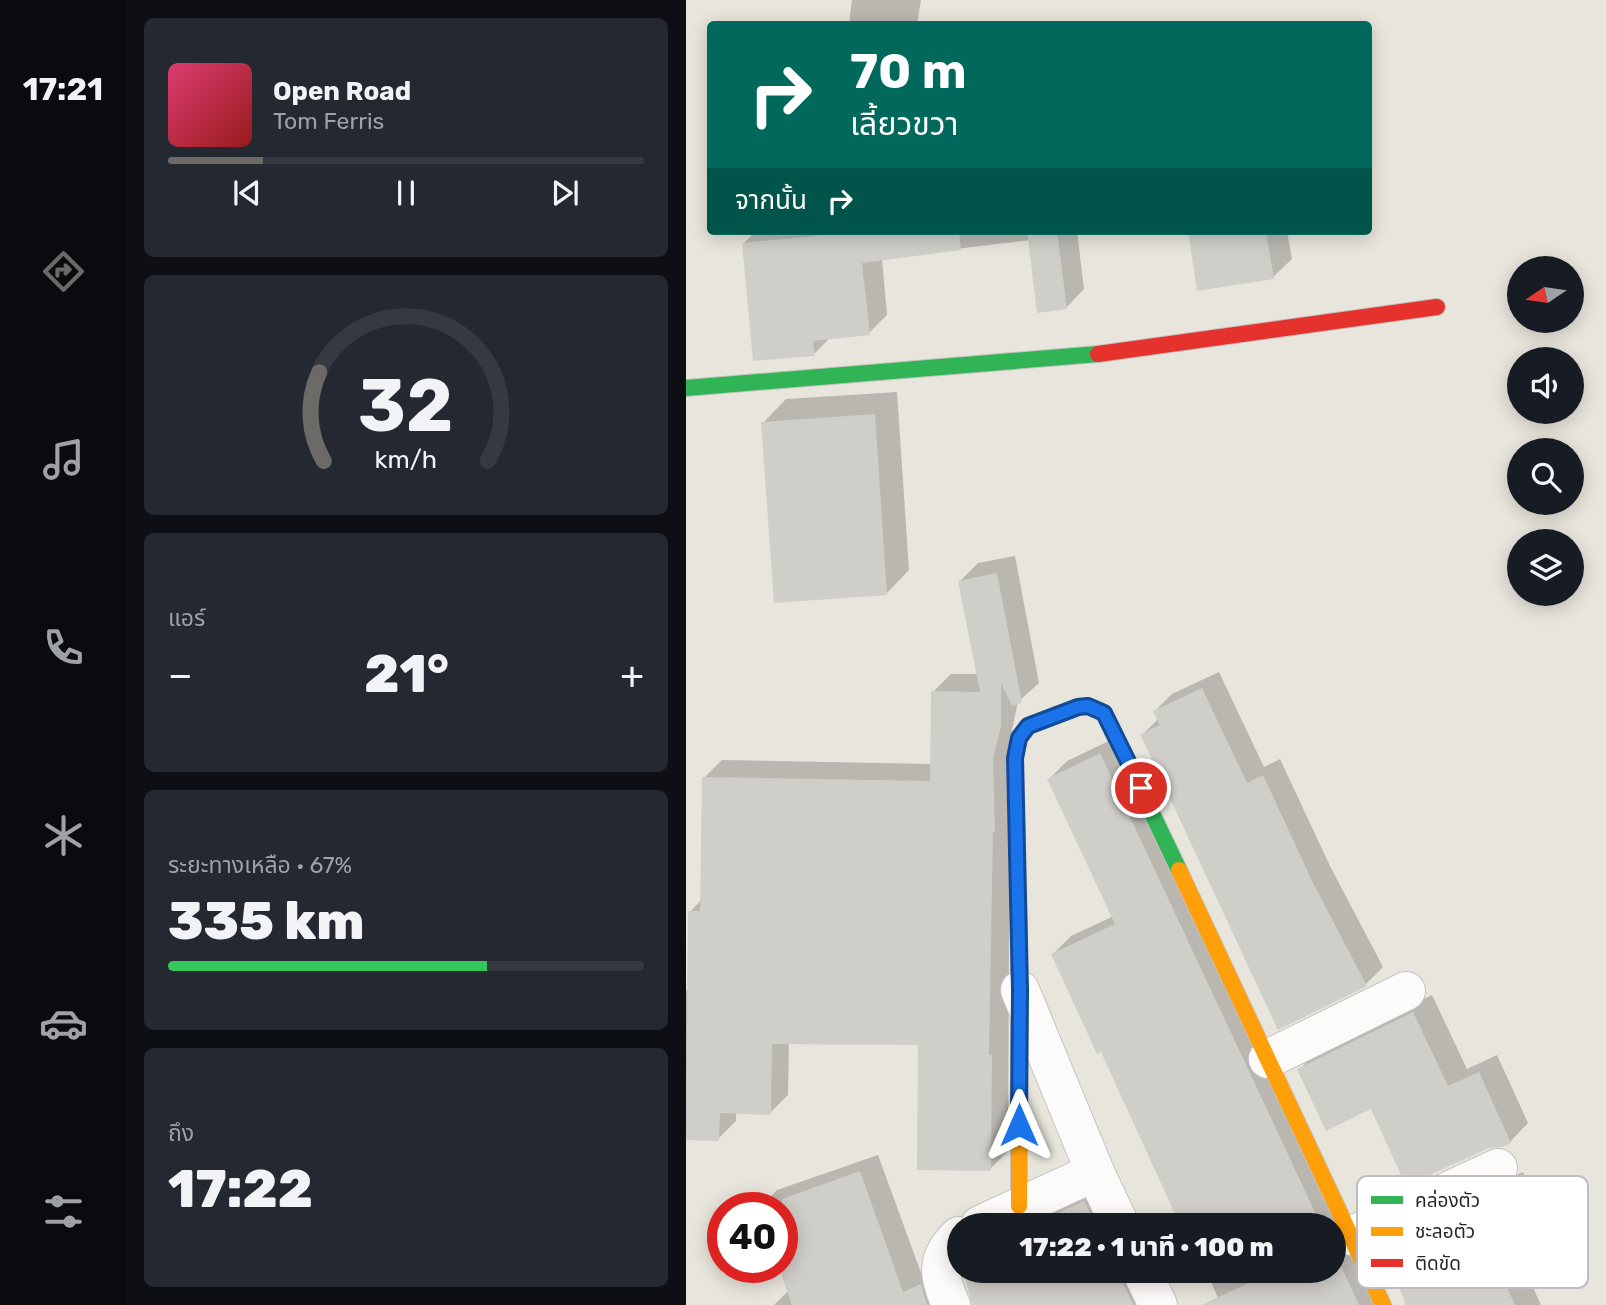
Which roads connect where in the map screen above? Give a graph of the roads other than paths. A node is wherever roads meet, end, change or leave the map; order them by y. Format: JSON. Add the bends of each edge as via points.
{"nodes":[{"id":1,"x":1437,"y":307,"type":"dead end"},
{"id":2,"x":686,"y":388,"type":"edge"},
{"id":3,"x":1020,"y":990,"type":"junction"},
{"id":4,"x":1406,"y":992,"type":"dead end"},
{"id":5,"x":1268,"y":1059,"type":"junction"},
{"id":6,"x":1498,"y":1168,"type":"dead end"},
{"id":7,"x":1095,"y":1172,"type":"junction"},
{"id":8,"x":1481,"y":1176,"type":"edge"},
{"id":9,"x":1018,"y":1206,"type":"junction"},
{"id":10,"x":1004,"y":1213,"type":"edge"},
{"id":11,"x":1114,"y":1213,"type":"edge"},
{"id":12,"x":1357,"y":1233,"type":"edge"},
{"id":13,"x":1351,"y":1236,"type":"junction"},
{"id":14,"x":947,"y":1249,"type":"edge"},
{"id":15,"x":1357,"y":1249,"type":"edge"},
{"id":16,"x":1147,"y":1283,"type":"edge"},
{"id":17,"x":1375,"y":1288,"type":"edge"},
{"id":18,"x":951,"y":1305,"type":"edge"},
{"id":19,"x":1158,"y":1305,"type":"edge"},
{"id":20,"x":1383,"y":1305,"type":"edge"}],
"edges":[{"from":1,"to":2,"type":"street","via":[[1072,358]]},
{"from":3,"to":5,"type":"street","via":[[1015,758],[1019,738],[1028,726],[1088,706],[1104,713],[1118,739]]},
{"from":3,"to":7,"type":"street"},
{"from":3,"to":9,"type":"street"},
{"from":4,"to":5,"type":"street"},
{"from":5,"to":13,"type":"street"},
{"from":6,"to":8,"type":"street"},
{"from":7,"to":9,"type":"street"},
{"from":7,"to":11,"type":"street"},
{"from":9,"to":10,"type":"street"},
{"from":12,"to":13,"type":"street"},
{"from":13,"to":15,"type":"street"},
{"from":14,"to":18,"type":"street","via":[[941,1260],[942,1284]]},
{"from":16,"to":19,"type":"street"},
{"from":17,"to":20,"type":"street"}]}
